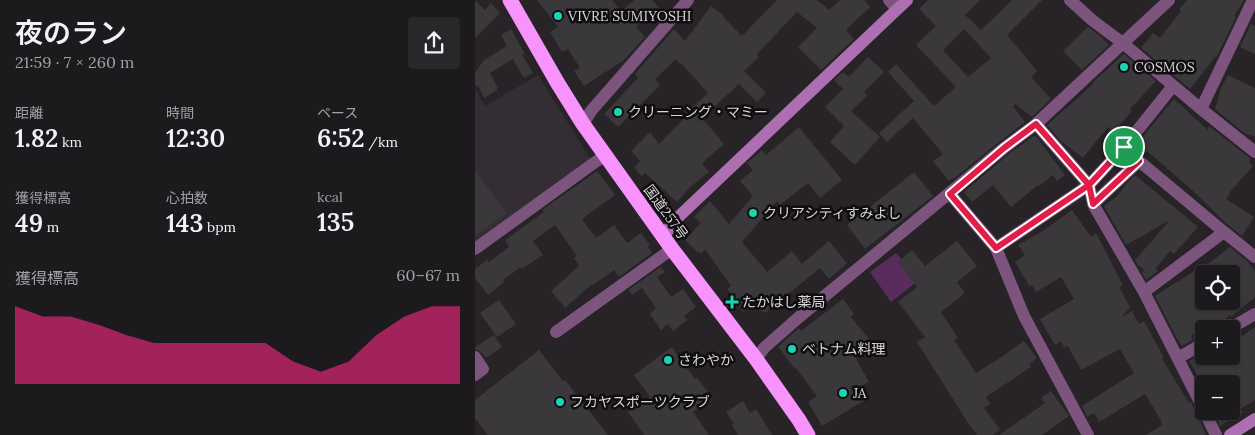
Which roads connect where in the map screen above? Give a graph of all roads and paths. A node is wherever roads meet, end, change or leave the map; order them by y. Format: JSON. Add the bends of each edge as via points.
{"nodes":[{"id":1,"x":510,"y":0,"type":"edge"},
{"id":2,"x":689,"y":0,"type":"edge"},
{"id":3,"x":907,"y":0,"type":"edge"},
{"id":4,"x":1070,"y":0,"type":"edge"},
{"id":5,"x":1169,"y":0,"type":"edge"},
{"id":6,"x":1253,"y":0,"type":"edge"},
{"id":7,"x":893,"y":5,"type":"edge"},
{"id":8,"x":1124,"y":44,"type":"junction"},
{"id":9,"x":1173,"y":86,"type":"junction"},
{"id":10,"x":1201,"y":109,"type":"junction"},
{"id":11,"x":583,"y":124,"type":"junction"},
{"id":12,"x":1036,"y":124,"type":"junction"},
{"id":13,"x":1124,"y":147,"type":"junction"},
{"id":14,"x":1255,"y":152,"type":"edge"},
{"id":15,"x":605,"y":155,"type":"junction"},
{"id":16,"x":1139,"y":161,"type":"junction"},
{"id":17,"x":1089,"y":185,"type":"junction"},
{"id":18,"x":950,"y":194,"type":"junction"},
{"id":19,"x":1093,"y":204,"type":"junction"},
{"id":20,"x":1224,"y":232,"type":"junction"},
{"id":21,"x":668,"y":243,"type":"junction"},
{"id":22,"x":996,"y":248,"type":"junction"},
{"id":23,"x":475,"y":250,"type":"edge"},
{"id":24,"x":1253,"y":251,"type":"edge"},
{"id":25,"x":1144,"y":292,"type":"junction"},
{"id":26,"x":1255,"y":314,"type":"edge"},
{"id":27,"x":1240,"y":323,"type":"edge"},
{"id":28,"x":556,"y":332,"type":"dead end"},
{"id":29,"x":1195,"y":348,"type":"edge"},
{"id":30,"x":475,"y":357,"type":"edge"},
{"id":31,"x":1178,"y":358,"type":"junction"},
{"id":32,"x":756,"y":359,"type":"junction"},
{"id":33,"x":475,"y":375,"type":"edge"},
{"id":34,"x":1195,"y":393,"type":"edge"},
{"id":35,"x":1255,"y":419,"type":"edge"},
{"id":36,"x":1208,"y":420,"type":"edge"},
{"id":37,"x":808,"y":435,"type":"edge"},
{"id":38,"x":1088,"y":435,"type":"edge"},
{"id":39,"x":1216,"y":435,"type":"edge"},
{"id":40,"x":1230,"y":435,"type":"edge"}],
"edges":[{"from":1,"to":11,"type":"highway","name":"国道257号"},
{"from":2,"to":11,"type":"street"},
{"from":3,"to":7,"type":"street"},
{"from":4,"to":8,"type":"street"},
{"from":5,"to":8,"type":"street"},
{"from":6,"to":10,"type":"street"},
{"from":7,"to":21,"type":"street","via":[[672,223]]},
{"from":8,"to":9,"type":"street"},
{"from":8,"to":12,"type":"street"},
{"from":9,"to":10,"type":"street"},
{"from":9,"to":13,"type":"street"},
{"from":10,"to":14,"type":"street"},
{"from":11,"to":15,"type":"highway","name":"国道257号"},
{"from":12,"to":17,"type":"street"},
{"from":12,"to":18,"type":"street"},
{"from":13,"to":16,"type":"street"},
{"from":13,"to":17,"type":"street"},
{"from":15,"to":21,"type":"highway","name":"国道257号"},
{"from":15,"to":23,"type":"street"},
{"from":16,"to":19,"type":"street"},
{"from":16,"to":20,"type":"street"},
{"from":17,"to":19,"type":"street"},
{"from":17,"to":22,"type":"street"},
{"from":18,"to":22,"type":"street"},
{"from":18,"to":32,"type":"street","via":[[798,318],[763,348]]},
{"from":19,"to":25,"type":"street"},
{"from":20,"to":24,"type":"street"},
{"from":20,"to":25,"type":"street"},
{"from":21,"to":28,"type":"street"},
{"from":21,"to":32,"type":"highway","name":"国道257号"},
{"from":22,"to":38,"type":"street","via":[[1024,316]]},
{"from":25,"to":31,"type":"street"},
{"from":26,"to":27,"type":"street"},
{"from":29,"to":31,"type":"street"},
{"from":30,"to":33,"type":"street","via":[[483,369]]},
{"from":31,"to":34,"type":"street"},
{"from":32,"to":37,"type":"highway","name":"国道257号"},
{"from":35,"to":40,"type":"street"},
{"from":36,"to":39,"type":"street"}]}
